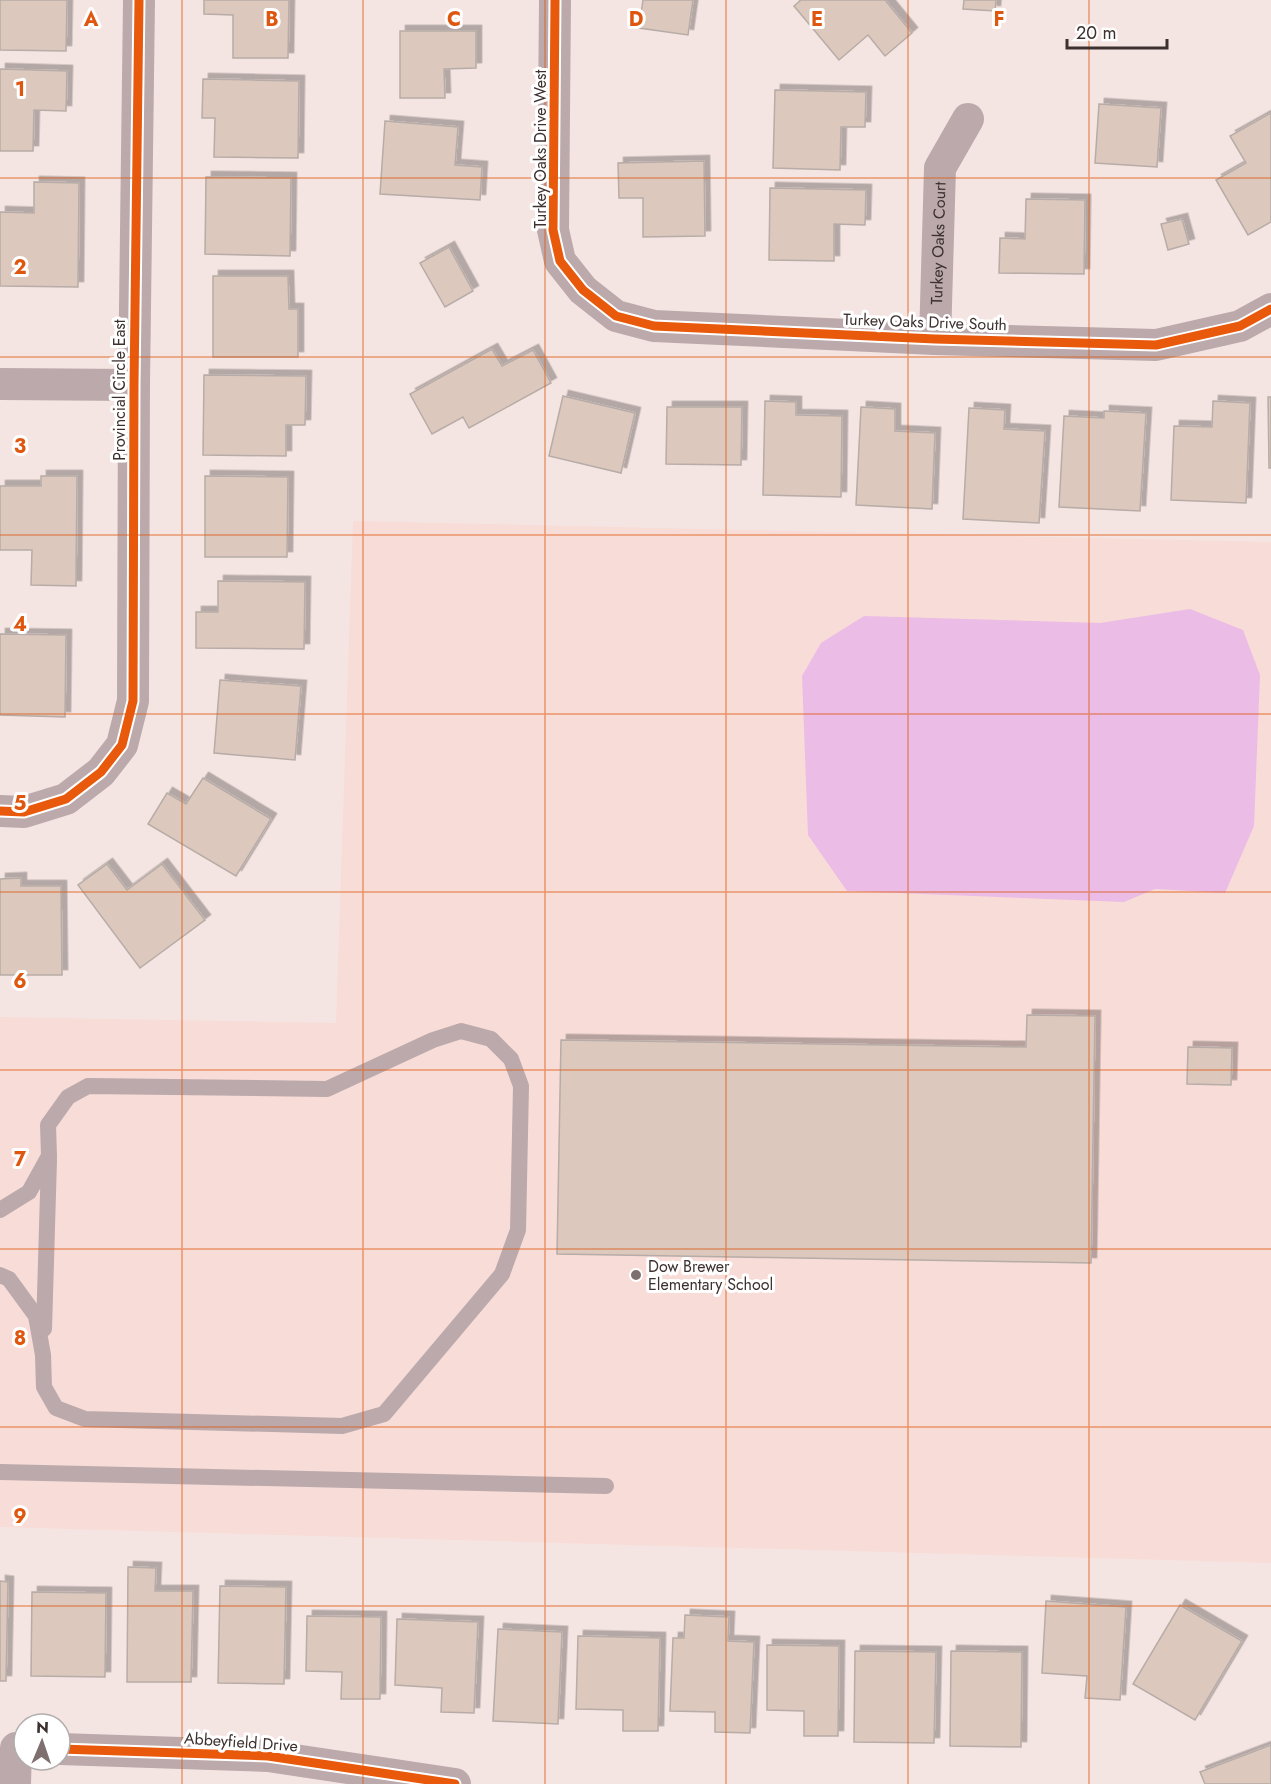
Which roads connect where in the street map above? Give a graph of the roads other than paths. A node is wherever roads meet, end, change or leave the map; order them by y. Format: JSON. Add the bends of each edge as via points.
{"nodes":[{"id":1,"x":139,"y":0,"type":"edge"},
{"id":2,"x":555,"y":0,"type":"edge"},
{"id":3,"x":968,"y":119,"type":"dead end"},
{"id":4,"x":583,"y":290,"type":"joint"},
{"id":5,"x":1271,"y":309,"type":"edge"},
{"id":6,"x":935,"y":339,"type":"junction"},
{"id":7,"x":0,"y":384,"type":"edge"},
{"id":8,"x":134,"y":385,"type":"junction"},
{"id":9,"x":0,"y":812,"type":"edge"},
{"id":10,"x":49,"y":1156,"type":"junction"},
{"id":11,"x":0,"y":1210,"type":"edge"},
{"id":12,"x":0,"y":1275,"type":"edge"},
{"id":13,"x":43,"y":1355,"type":"junction"},
{"id":14,"x":0,"y":1472,"type":"edge"},
{"id":15,"x":606,"y":1486,"type":"dead end"},
{"id":16,"x":72,"y":1749,"type":"edge"},
{"id":17,"x":455,"y":1784,"type":"edge"}],
"edges":[{"from":1,"to":8,"type":"street","name":"Provincial Circle East"},
{"from":2,"to":4,"type":"street","name":"Turkey Oaks Drive West","via":[[553,230],[560,261]]},
{"from":3,"to":6,"type":"street","name":"Turkey Oaks Court","via":[[940,168]]},
{"from":4,"to":6,"type":"street","name":"Turkey Oaks Drive South","via":[[616,316],[654,327]]},
{"from":5,"to":6,"type":"street","name":"Turkey Oaks Drive South","via":[[1240,326],[1156,345]]},
{"from":7,"to":8,"type":"street"},
{"from":8,"to":9,"type":"street","name":"Provincial Circle East","via":[[133,701],[122,745],[101,772],[66,799],[24,812]]},
{"from":10,"to":11,"type":"lane","via":[[28,1192]]},
{"from":10,"to":13,"type":"lane"},
{"from":10,"to":13,"type":"lane","via":[[48,1125],[68,1097],[88,1086],[327,1089],[461,1030],[491,1039],[511,1059],[521,1086],[518,1230],[502,1274],[384,1414],[342,1426],[86,1419],[56,1408],[45,1387]]},
{"from":12,"to":13,"type":"lane","via":[[9,1279],[36,1316]]},
{"from":14,"to":15,"type":"lane"},
{"from":16,"to":17,"type":"street","name":"Abbeyfield Drive","via":[[268,1756]]}]}
